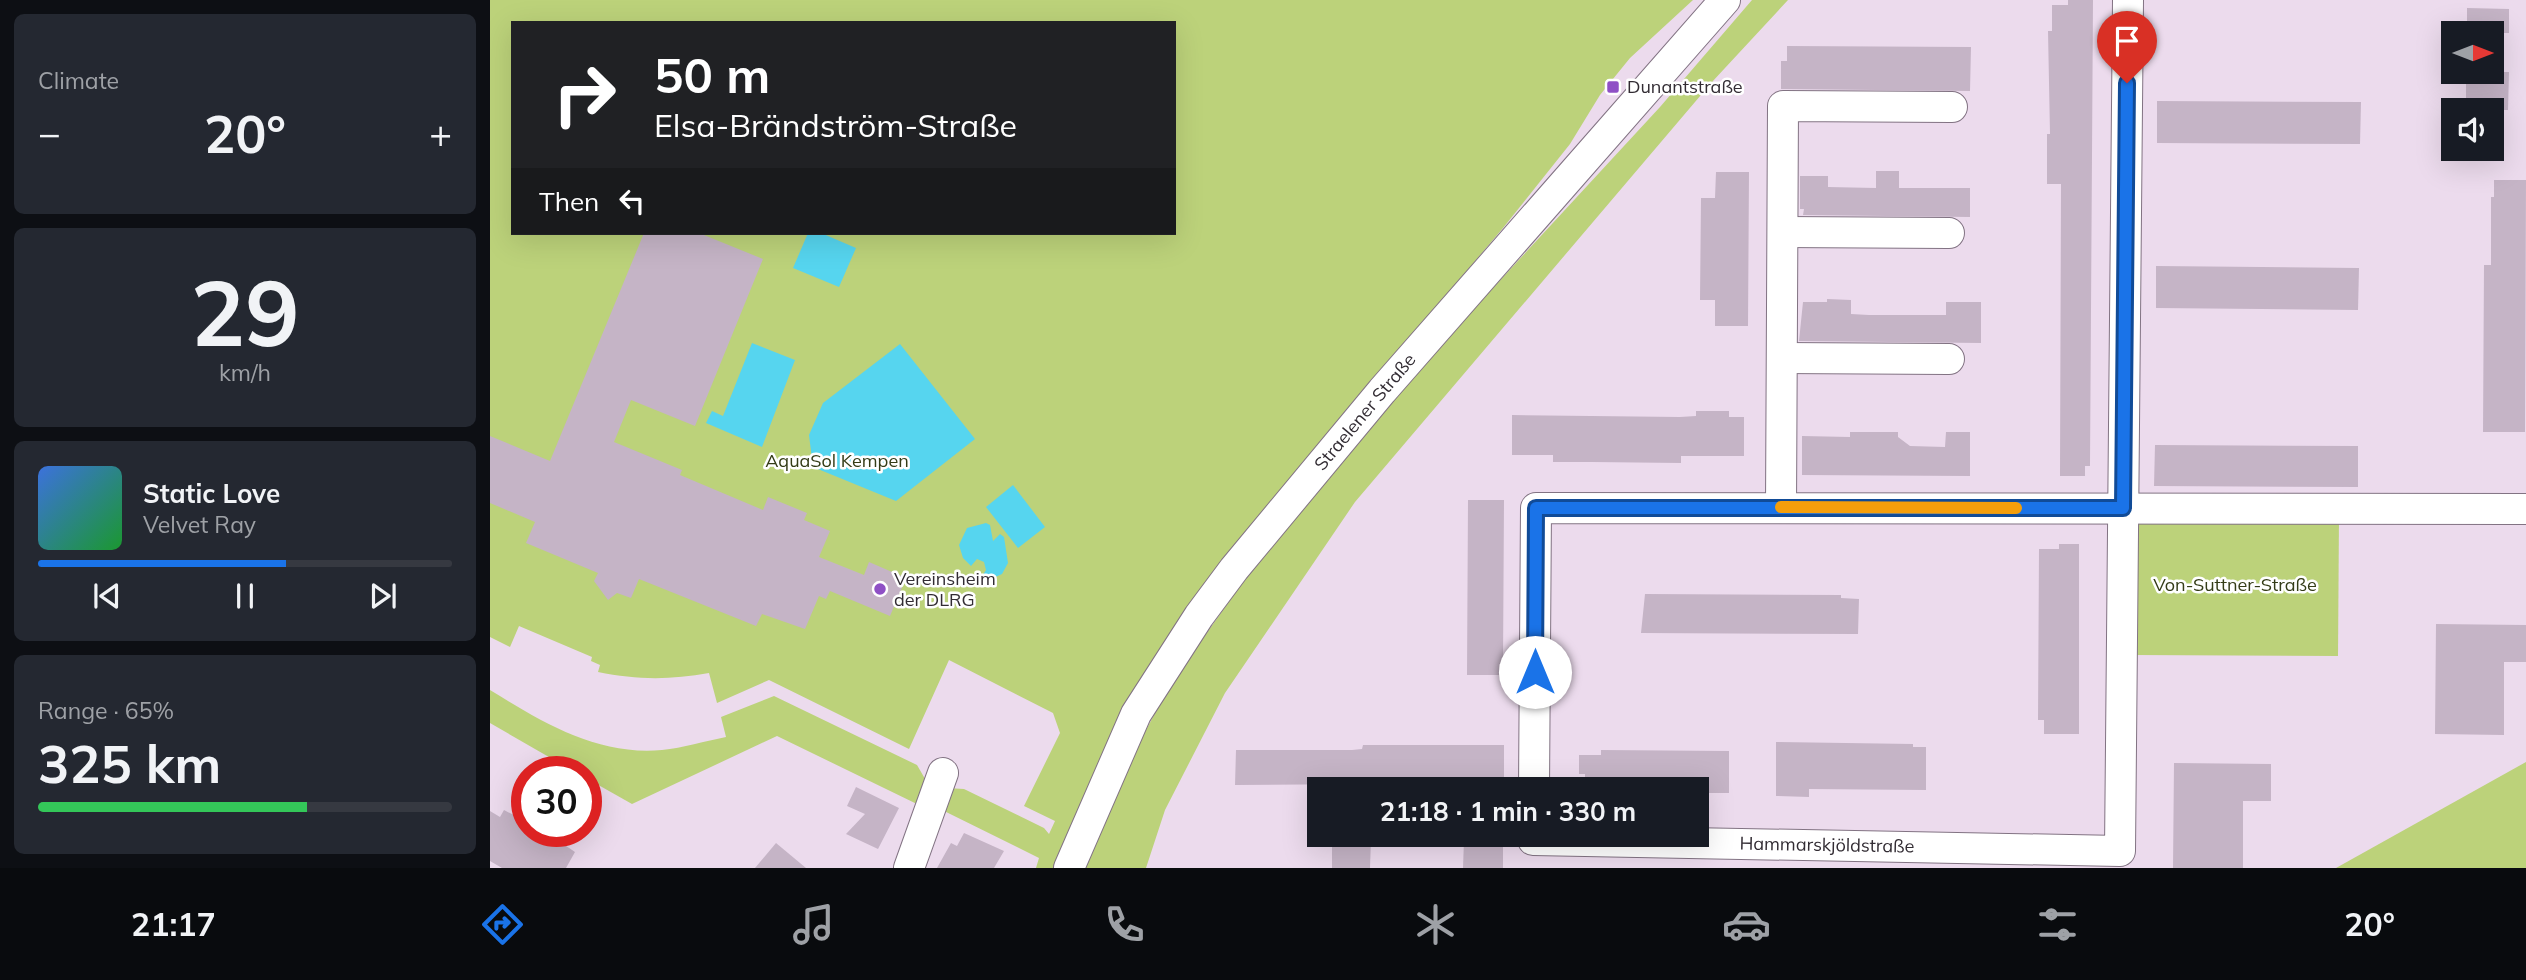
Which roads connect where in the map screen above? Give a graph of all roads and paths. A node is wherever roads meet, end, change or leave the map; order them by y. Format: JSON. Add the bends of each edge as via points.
{"nodes":[{"id":1,"x":1725,"y":0,"type":"edge"},
{"id":2,"x":2128,"y":0,"type":"edge"},
{"id":3,"x":1952,"y":107,"type":"dead end"},
{"id":4,"x":1783,"y":232,"type":"junction"},
{"id":5,"x":1949,"y":233,"type":"dead end"},
{"id":6,"x":1782,"y":358,"type":"junction"},
{"id":7,"x":1949,"y":359,"type":"dead end"},
{"id":8,"x":1781,"y":507,"type":"junction"},
{"id":9,"x":2123,"y":508,"type":"junction"},
{"id":10,"x":2526,"y":509,"type":"edge"},
{"id":11,"x":943,"y":774,"type":"dead end"},
{"id":12,"x":1534,"y":777,"type":"edge"},
{"id":13,"x":1533,"y":848,"type":"edge"},
{"id":14,"x":909,"y":868,"type":"edge"},
{"id":15,"x":1069,"y":868,"type":"edge"}],
"edges":[{"from":1,"to":15,"type":"street","name":"Straelener Straße","via":[[1382,391],[1234,569],[1136,714]]},
{"from":2,"to":9,"type":"street"},
{"from":3,"to":4,"type":"street","via":[[1783,106]]},
{"from":4,"to":5,"type":"street"},
{"from":4,"to":6,"type":"street"},
{"from":6,"to":7,"type":"street"},
{"from":6,"to":8,"type":"street"},
{"from":8,"to":9,"type":"street"},
{"from":8,"to":12,"type":"street","via":[[1536,508]]},
{"from":9,"to":10,"type":"street"},
{"from":9,"to":13,"type":"street","name":"Hammarskjöldstraße","via":[[2120,850]]},
{"from":11,"to":14,"type":"street"}]}
